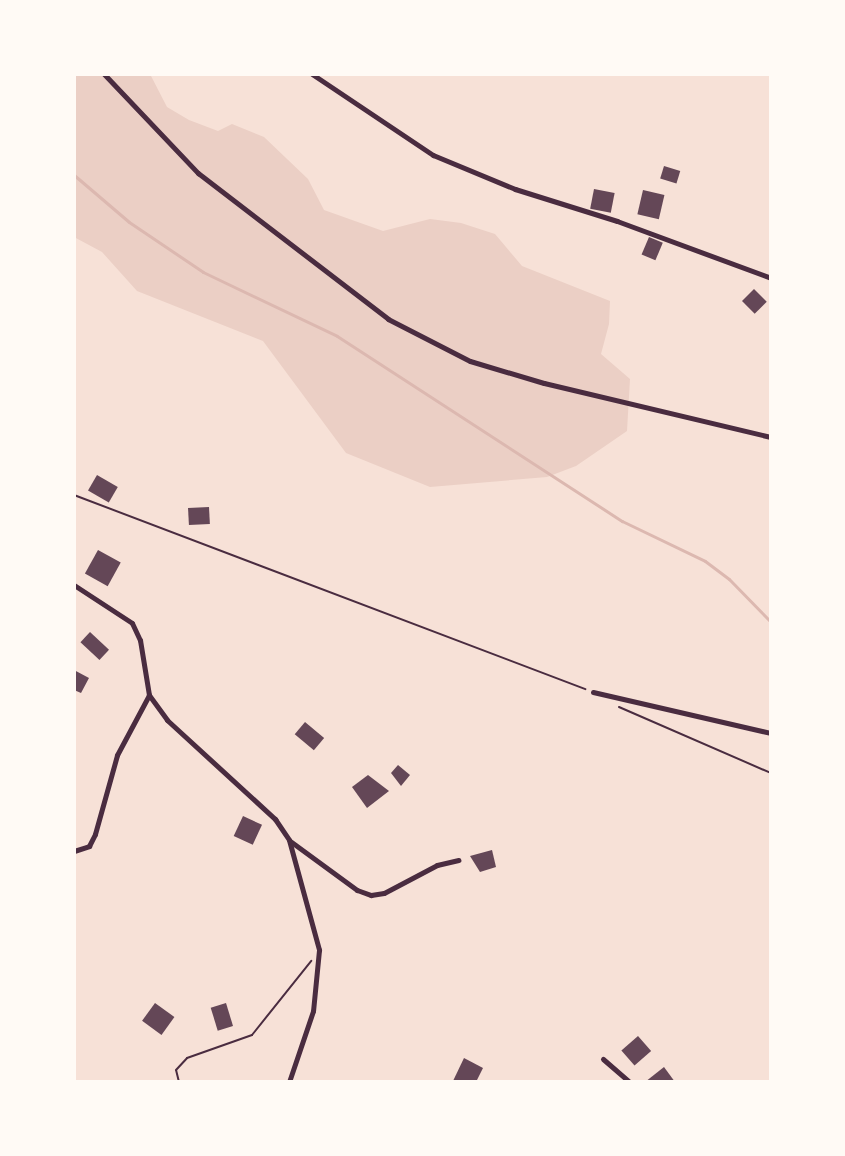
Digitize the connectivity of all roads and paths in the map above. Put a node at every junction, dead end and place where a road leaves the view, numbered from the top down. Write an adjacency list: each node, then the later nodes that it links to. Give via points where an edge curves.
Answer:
1 (104, 74): 4 (street, via 198,173 401,326 470,361)
2 (312, 74): 3 (street, via 433,155)
3 (771, 278)
4 (771, 437)
5 (74, 495): 7 (path)
6 (74, 585): 8 (street, via 132,623)
7 (593, 692): 10 (street)
8 (149, 695): 12 (street, via 167,720 275,819); 13 (street, via 117,755 95,834 89,846)
9 (619, 706): 11 (path)
10 (771, 733)
11 (771, 773)
12 (289, 840): 14 (street, via 371,895); 15 (street)
13 (74, 851)
14 (458, 860)
15 (319, 950): 17 (path, via 252,1035 187,1058 176,1070); 18 (street, via 313,1011)
16 (603, 1059): 19 (street)
17 (179, 1082)
18 (289, 1082)
19 (629, 1082)

